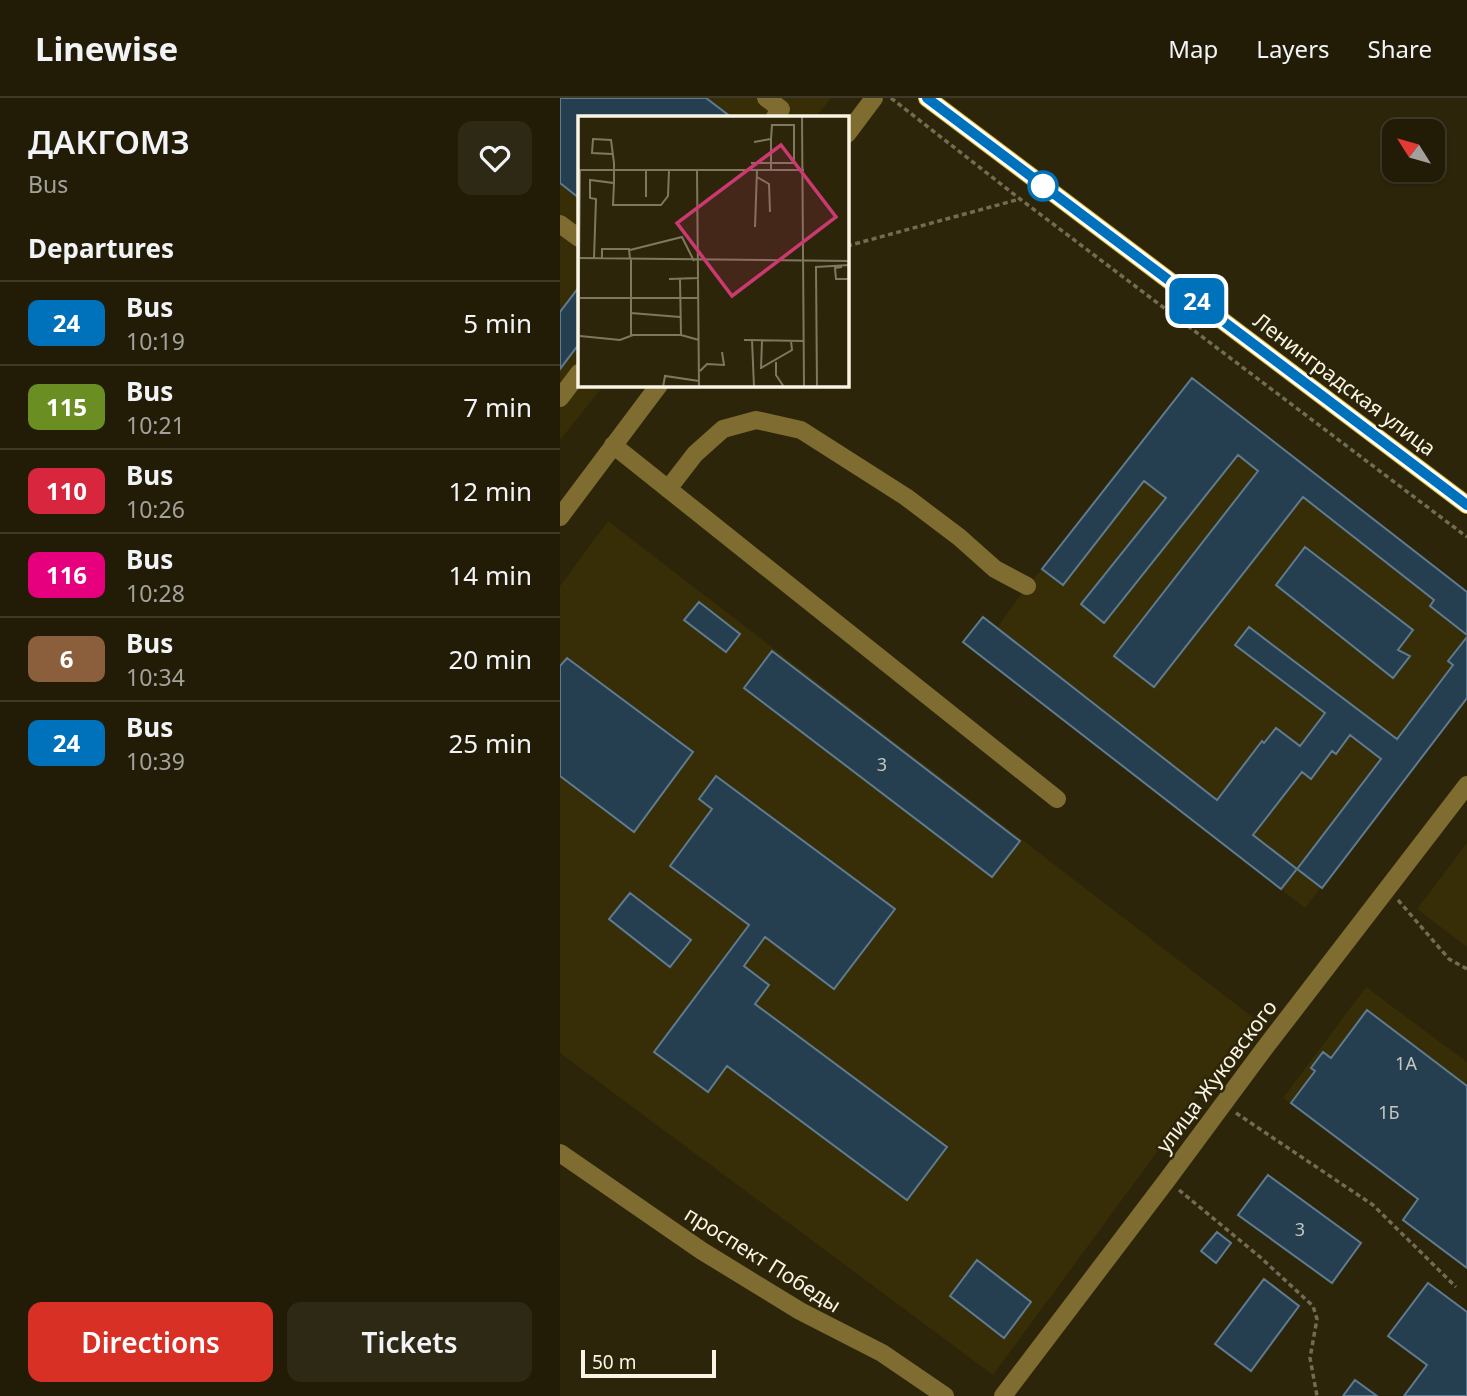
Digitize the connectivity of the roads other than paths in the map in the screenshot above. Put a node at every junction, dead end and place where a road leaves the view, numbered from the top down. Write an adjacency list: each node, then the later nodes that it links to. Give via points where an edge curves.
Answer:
1 (766, 98): 4 (street, via 781,109)
2 (874, 98): 5 (street)
3 (927, 98): 13 (main road, Ленинградская улица)
4 (776, 116)
5 (849, 131)
6 (560, 224): 7 (street)
7 (578, 237)
8 (578, 374): 10 (street)
9 (657, 387): 11 (street)
10 (560, 398)
11 (613, 445): 12 (street); 14 (street)
12 (668, 489): 15 (street, via 695,454 723,429 756,420 801,430 906,497 995,569); 17 (street)
13 (1467, 505)
14 (560, 517)
15 (1027, 586)
16 (1467, 785): 20 (street, улица Жуковского)
17 (1057, 799)
18 (560, 1153): 19 (street, проспект Победы, via 702,1251 800,1311 882,1353)
19 (946, 1396)
20 (1003, 1396)

